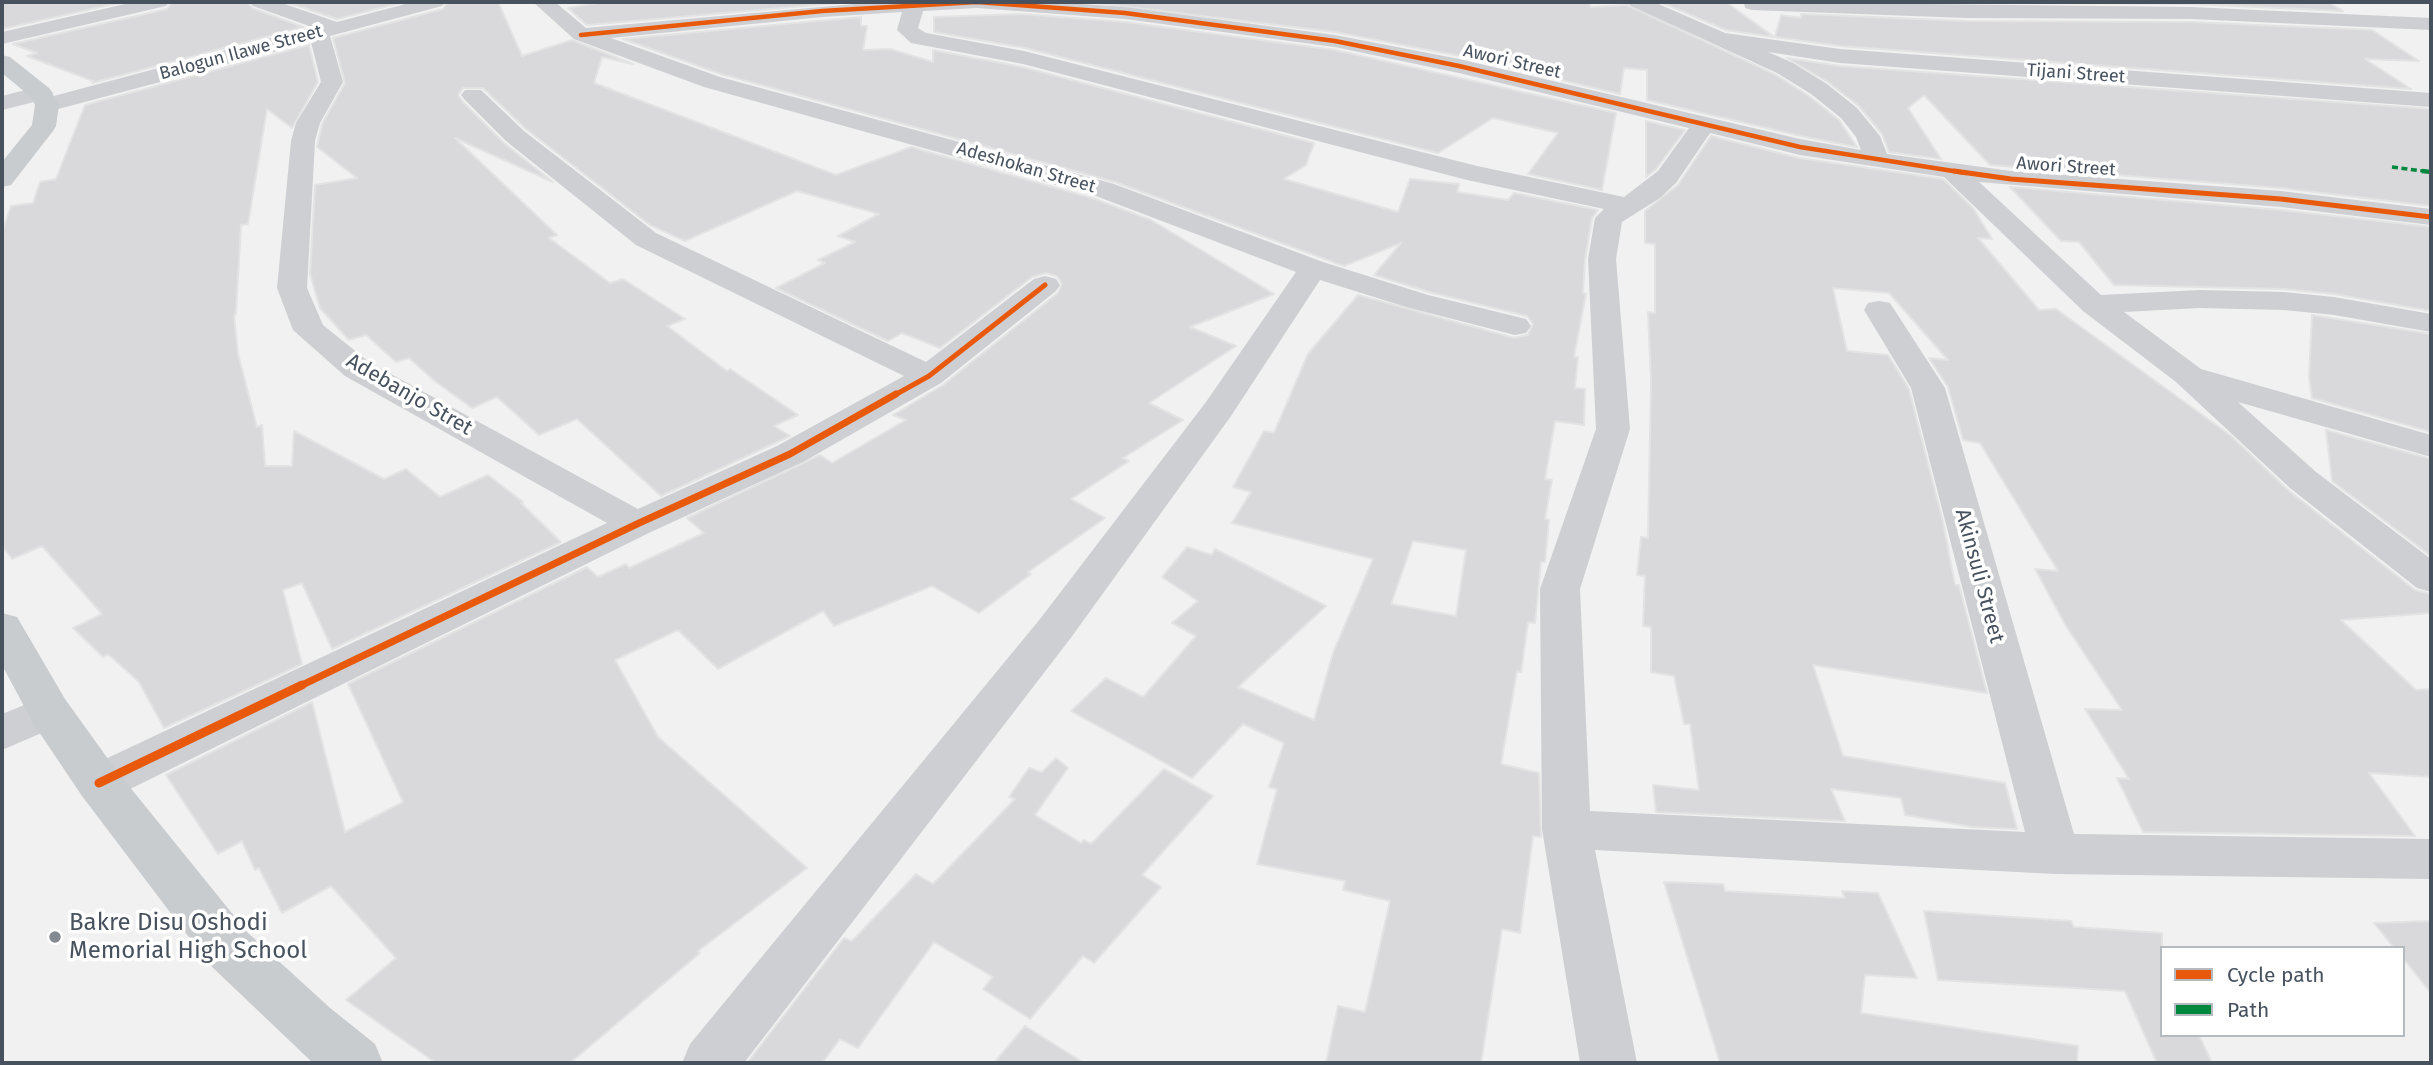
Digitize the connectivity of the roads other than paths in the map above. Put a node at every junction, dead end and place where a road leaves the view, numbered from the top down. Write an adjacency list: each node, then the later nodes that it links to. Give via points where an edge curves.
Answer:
1 (159, 2): 11 (street)
2 (260, 2): 9 (street)
3 (435, 2): 9 (street, Balogun Ilawe Street)
4 (543, 2): 10 (street, Adeshokan Street)
5 (1638, 2): 12 (street)
6 (1753, 3): 8 (street, via 1966,12 2191,13); 12 (street)
7 (915, 5): 10 (street, Awori Street); 18 (street, Awori Street, via 1044,5 1335,41); 22 (street, via 907,30 919,38 1024,58 1476,174)
8 (2431, 24)
9 (326, 30): 15 (street, Balogun Ilawe Street); 33 (street, Adebanjo Stret, via 332,82 303,141 292,288 309,330 357,369)
10 (581, 35): 24 (street, Adeshokan Street, via 712,82 1105,190)
11 (2, 38)
12 (1721, 39): 16 (street, Tijani Street, via 1840,56); 19 (street, via 1819,89 1868,136)
13 (2, 62): 15 (main road)
14 (474, 95): 31 (street, via 515,136 646,239)
15 (44, 99): 17 (street, Balogun Ilawe Street); 21 (main road, via 44,126)
16 (2431, 100)
17 (2, 103)
18 (1703, 125): 19 (street, Awori Street); 22 (street, via 1667,177)
19 (1877, 160): 20 (street, Awori Street)
20 (1951, 171): 23 (street, Awori Street, via 2281,199); 26 (street)
21 (2, 179)
22 (1627, 205): 39 (street, via 1609,218 1602,259 1613,429 1560,589)
23 (2431, 217)
24 (1313, 268): 29 (street, Adeshokan Street); 43 (street, via 1219,409 1055,629)
25 (1045, 285): 31 (street)
26 (2094, 305): 28 (street, via 2200,299 2284,301); 30 (street)
27 (1879, 310): 40 (street, Akinsuli Street, via 1928,388)
28 (2431, 323)
29 (1515, 326)
30 (2188, 375): 32 (street); 34 (street, via 2303,480)
31 (929, 376): 33 (street, via 790,454)
32 (2431, 446)
33 (637, 524): 38 (street)
34 (2431, 579)
35 (2, 627): 36 (main road)
36 (49, 710): 37 (street); 38 (main road)
37 (2, 733)
38 (99, 783): 42 (main road, via 229,949)
39 (1566, 829): 40 (street); 44 (street)
40 (2055, 853): 41 (street)
41 (2431, 859)
42 (355, 1063)
43 (710, 1063)
44 (1608, 1063)

